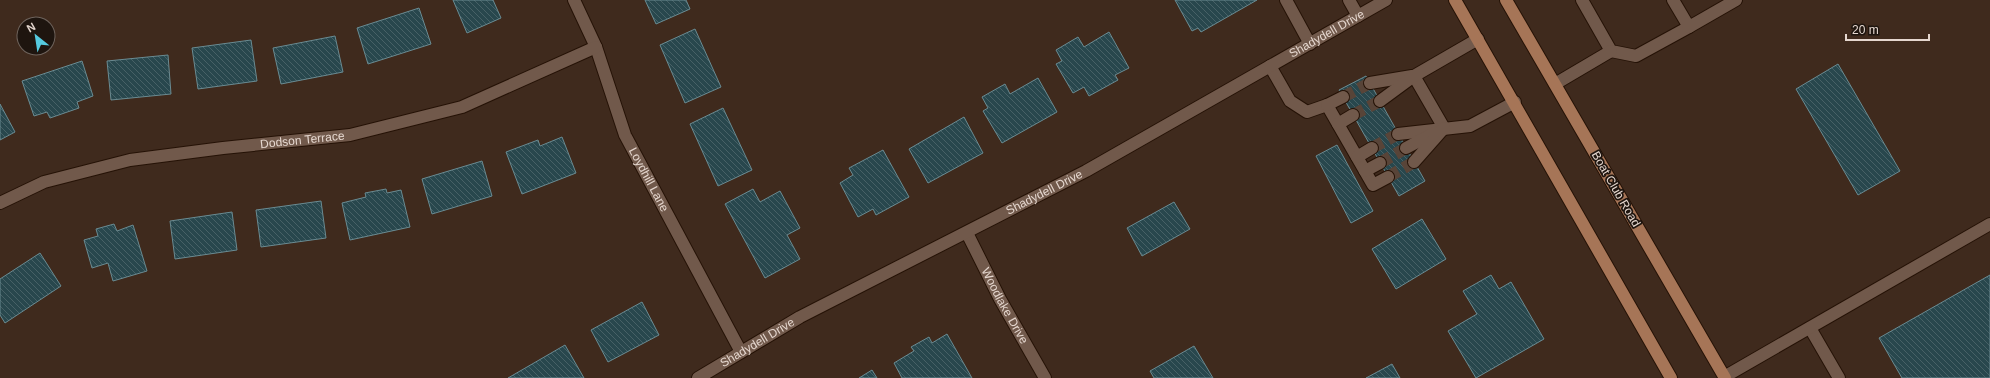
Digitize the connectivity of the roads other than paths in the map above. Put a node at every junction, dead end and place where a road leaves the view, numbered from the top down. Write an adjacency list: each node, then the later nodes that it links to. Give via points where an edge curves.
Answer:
1 (574, 0): 14 (street, Loydhill Lane)
2 (1286, 0): 13 (street)
3 (1349, 0): 10 (street)
4 (1386, 0): 10 (street, Shadydell Drive)
5 (1455, 0): 12 (main road)
6 (1506, 0): 19 (main road, Boat Club Road)
7 (1582, 0): 15 (street)
8 (1673, 0): 11 (street)
9 (1736, 0): 11 (street)
10 (1358, 16): 13 (street, Shadydell Drive)
11 (1689, 27): 15 (street, via 1636,56)
12 (1478, 39): 17 (street); 22 (main road)
13 (1310, 44): 16 (street, Shadydell Drive)
14 (596, 47): 35 (street, Dodson Terrace, via 462,107 350,135 130,160 44,182); 39 (street, Loydhill Lane, via 625,135)
15 (1611, 51): 19 (street)
16 (1270, 66): 23 (street, via 1290,101 1307,112); 37 (street, Shadydell Drive, via 1086,171)
17 (1414, 76): 18 (street); 21 (street); 26 (street)
18 (1370, 82)
19 (1555, 84): 43 (main road, Boat Club Road)
20 (1343, 97): 23 (street)
21 (1380, 101)
22 (1515, 102): 26 (street, via 1470,126); 42 (main road)
23 (1328, 105): 25 (street)
24 (1353, 115): 25 (street)
25 (1338, 124): 30 (street)
26 (1444, 128): 27 (street); 29 (street); 31 (street)
27 (1398, 134)
28 (1372, 148): 30 (street)
29 (1406, 148)
30 (1357, 157): 33 (street)
31 (1414, 162)
32 (1380, 163): 33 (street)
33 (1365, 171): 34 (street, via 1373,185)
34 (1388, 177)
35 (0, 203)
36 (1990, 224): 38 (street)
37 (967, 233): 39 (street, Shadydell Drive, via 800,317); 41 (street, Woodlake Drive, via 1000,299)
38 (1810, 328): 43 (street); 44 (street)
39 (741, 352): 40 (street, Shadydell Drive)
40 (698, 378)
41 (1045, 378)
42 (1671, 378)
43 (1725, 378)
44 (1839, 378)

